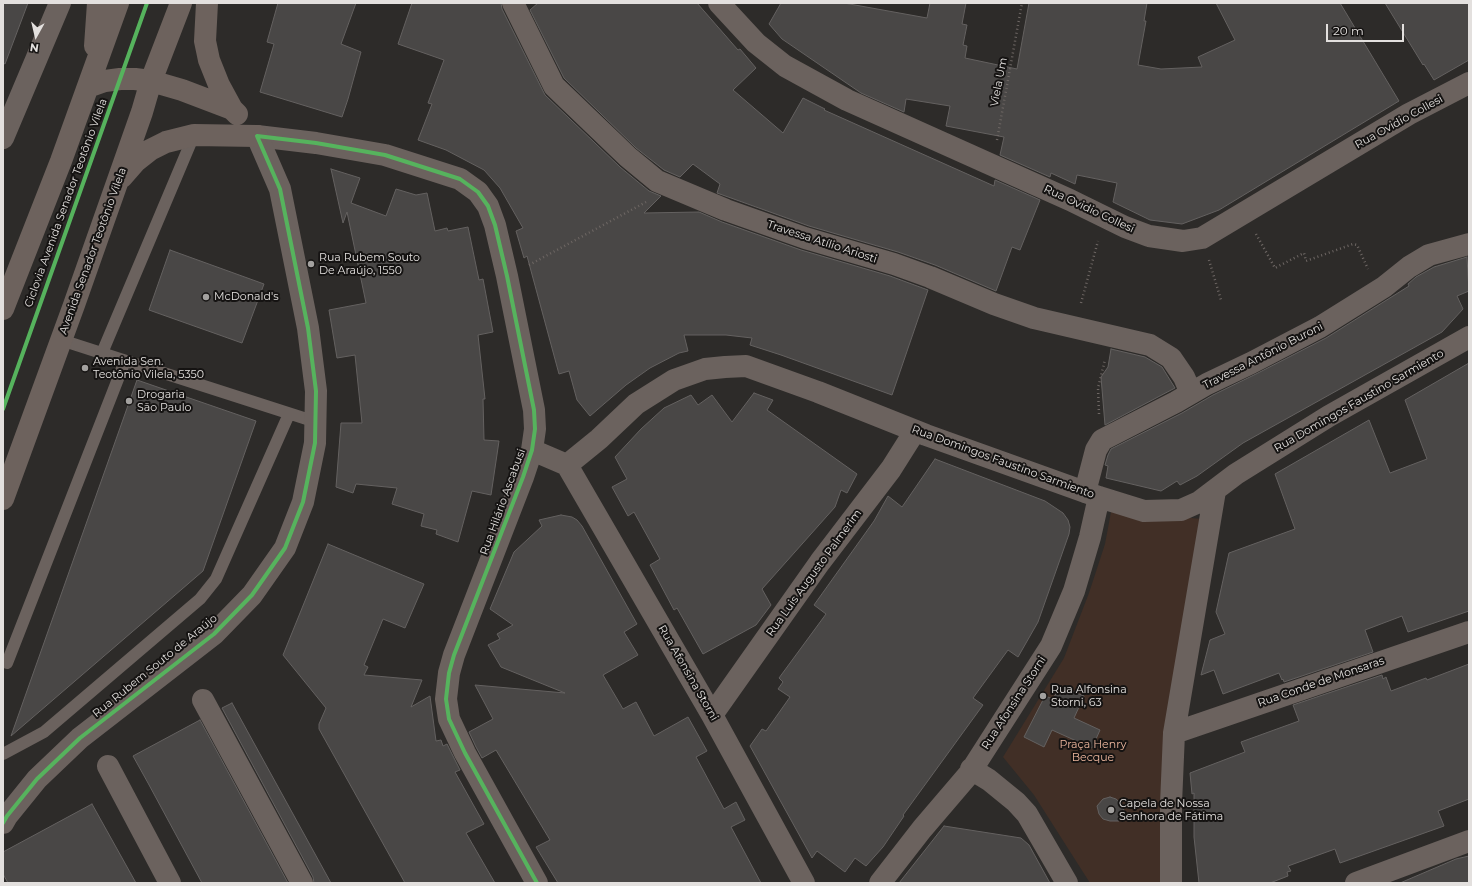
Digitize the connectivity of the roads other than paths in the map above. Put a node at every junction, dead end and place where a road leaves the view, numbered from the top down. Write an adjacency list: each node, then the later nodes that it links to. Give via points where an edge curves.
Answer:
1 (60, 3): 14 (street)
2 (98, 3): 8 (main road)
3 (118, 3): 8 (main road)
4 (181, 3): 9 (main road, Avenida Senador Teotônio Vilela)
5 (207, 3): 11 (main road, via 205,41 209,60)
6 (513, 3): 22 (street, Travessa Atílio Ariosti, via 554,86 628,157 657,181 726,210 805,238 894,264 1034,318 1150,345 1171,358)
7 (719, 3): 10 (street, Rua Ovidio Collesi, via 756,43 785,66 847,100 1125,227 1149,236 1183,241 1202,238 1409,114)
8 (90, 79): 9 (main road); 17 (main road)
9 (151, 81): 11 (main road); 15 (main road, Avenida Senador Teotônio Vilela)
10 (1469, 85)
11 (232, 109): 13 (main road)
12 (194, 135): 13 (main road); 15 (main road, via 166,142 150,150); 20 (lane)
13 (257, 136): 24 (street, Rua Rubem Souto de Araújo, via 280,189 308,328 316,391); 26 (street, Rua Hilário Ascabusi, via 384,155 460,180 478,192 488,206 495,225 507,276 534,410)
14 (3, 138)
15 (118, 182): 19 (main road, Avenida Senador Teotônio Vilela)
16 (1469, 244): 22 (street, Travessa Antônio Buroni, via 1429,255 1320,327)
17 (3, 309)
18 (1469, 337): 28 (street, Rua Domingos Faustino Sarmiento, via 1329,416 1236,474)
19 (61, 340): 20 (lane); 30 (main road, Avenida Senador Teotônio Vilela)
20 (102, 353): 21 (lane)
21 (125, 361): 23 (lane); 32 (lane)
22 (1191, 393): 29 (street, Travessa Antônio Buroni, via 1102,440 1096,450)
23 (289, 414): 24 (lane); 36 (lane, via 216,579 200,599 44,732)
24 (316, 422): 39 (street, Rua Rubem Souto de Araújo, via 315,443 303,502 286,548 252,595 214,634 80,738 37,779)
25 (915, 431): 27 (street, Rua Domingos Faustino Sarmiento, via 746,366 725,366 705,369 674,380 636,404); 29 (street, Rua Domingos Faustino Sarmiento); 34 (street, Rua Luis Augusto Palmerim, via 891,469 820,562)
26 (532, 450): 27 (street); 43 (street, Rua Hilário Ascabusi, via 454,655 446,699 449,719 465,753)
27 (567, 465): 34 (street, Rua Afonsina Storni)
28 (1215, 491): 29 (street, Rua Domingos Faustino Sarmiento, via 1181,510 1144,511); 35 (street)
29 (1092, 494): 38 (street, Rua Afonsina Storni, via 1090,537 1074,591 1051,646)
30 (3, 499)
31 (1469, 632): 35 (street, Rua Conde de Monsaras)
32 (7, 663)
33 (203, 700): 42 (street)
34 (712, 715): 44 (street, Rua Afonsina Storni)
35 (1174, 732): 47 (street)
36 (3, 754)
37 (108, 766): 41 (street)
38 (971, 769): 45 (street, Rua Afonsina Storni); 46 (street, via 1016,802 1026,814)
39 (3, 823)
40 (1469, 841): 48 (street)
41 (170, 883)
42 (302, 883)
43 (537, 883)
44 (804, 883)
45 (880, 883)
46 (1067, 883)
47 (1171, 883)
48 (1356, 883)

